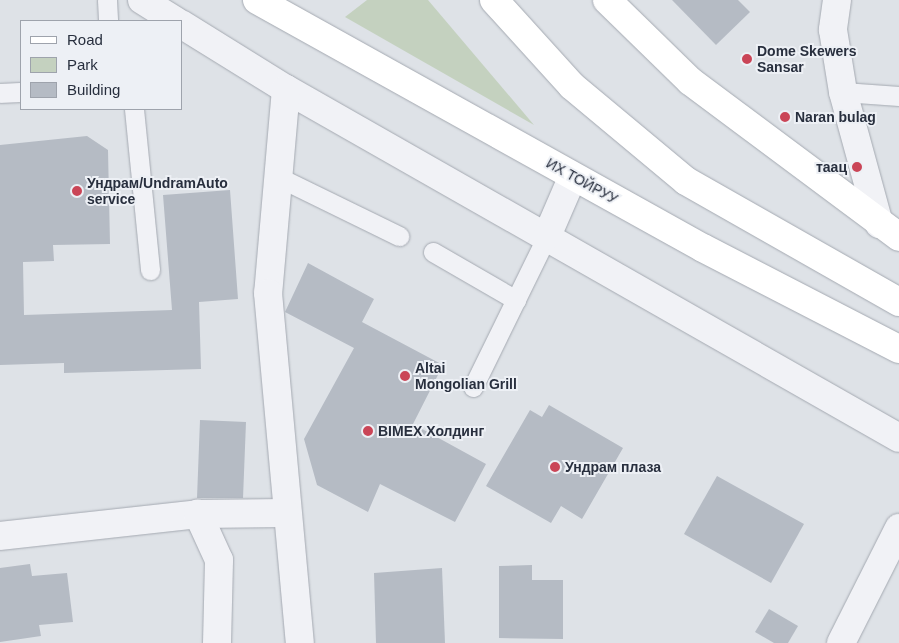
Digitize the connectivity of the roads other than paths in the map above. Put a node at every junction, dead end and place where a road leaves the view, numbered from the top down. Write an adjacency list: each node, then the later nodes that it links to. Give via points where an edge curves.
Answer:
1 (107, 0): 8 (lane)
2 (142, 0): 9 (street)
3 (301, 0): 7 (main road)
4 (494, 0): 25 (main road, via 572,86 686,181)
5 (607, 0): 19 (main road, via 690,81)
6 (837, 0): 13 (street, via 833,30)
7 (263, 3): 17 (main road, ИХ ТОЙРУУ)
8 (108, 20)
9 (174, 20)
10 (182, 25): 11 (street)
11 (286, 89): 18 (street); 21 (street)
12 (20, 92): 14 (lane)
13 (843, 92): 15 (lane); 19 (street)
14 (0, 93)
15 (899, 96)
16 (134, 110): 23 (lane)
17 (574, 176): 21 (street); 26 (main road, ИХ ТОЙРУУ)
18 (278, 177): 20 (lane); 29 (street, via 268,293)
19 (889, 231)
20 (399, 236)
21 (547, 236): 24 (lane); 28 (street)
22 (433, 252): 24 (lane)
23 (150, 270)
24 (516, 300): 27 (lane)
25 (899, 302)
26 (899, 349)
27 (474, 387)
28 (899, 438)
29 (285, 513): 30 (street); 34 (street)
30 (198, 514): 32 (street); 33 (street, via 219,560)
31 (899, 528): 35 (street)
32 (0, 536)
33 (217, 643)
34 (300, 643)
35 (841, 643)

